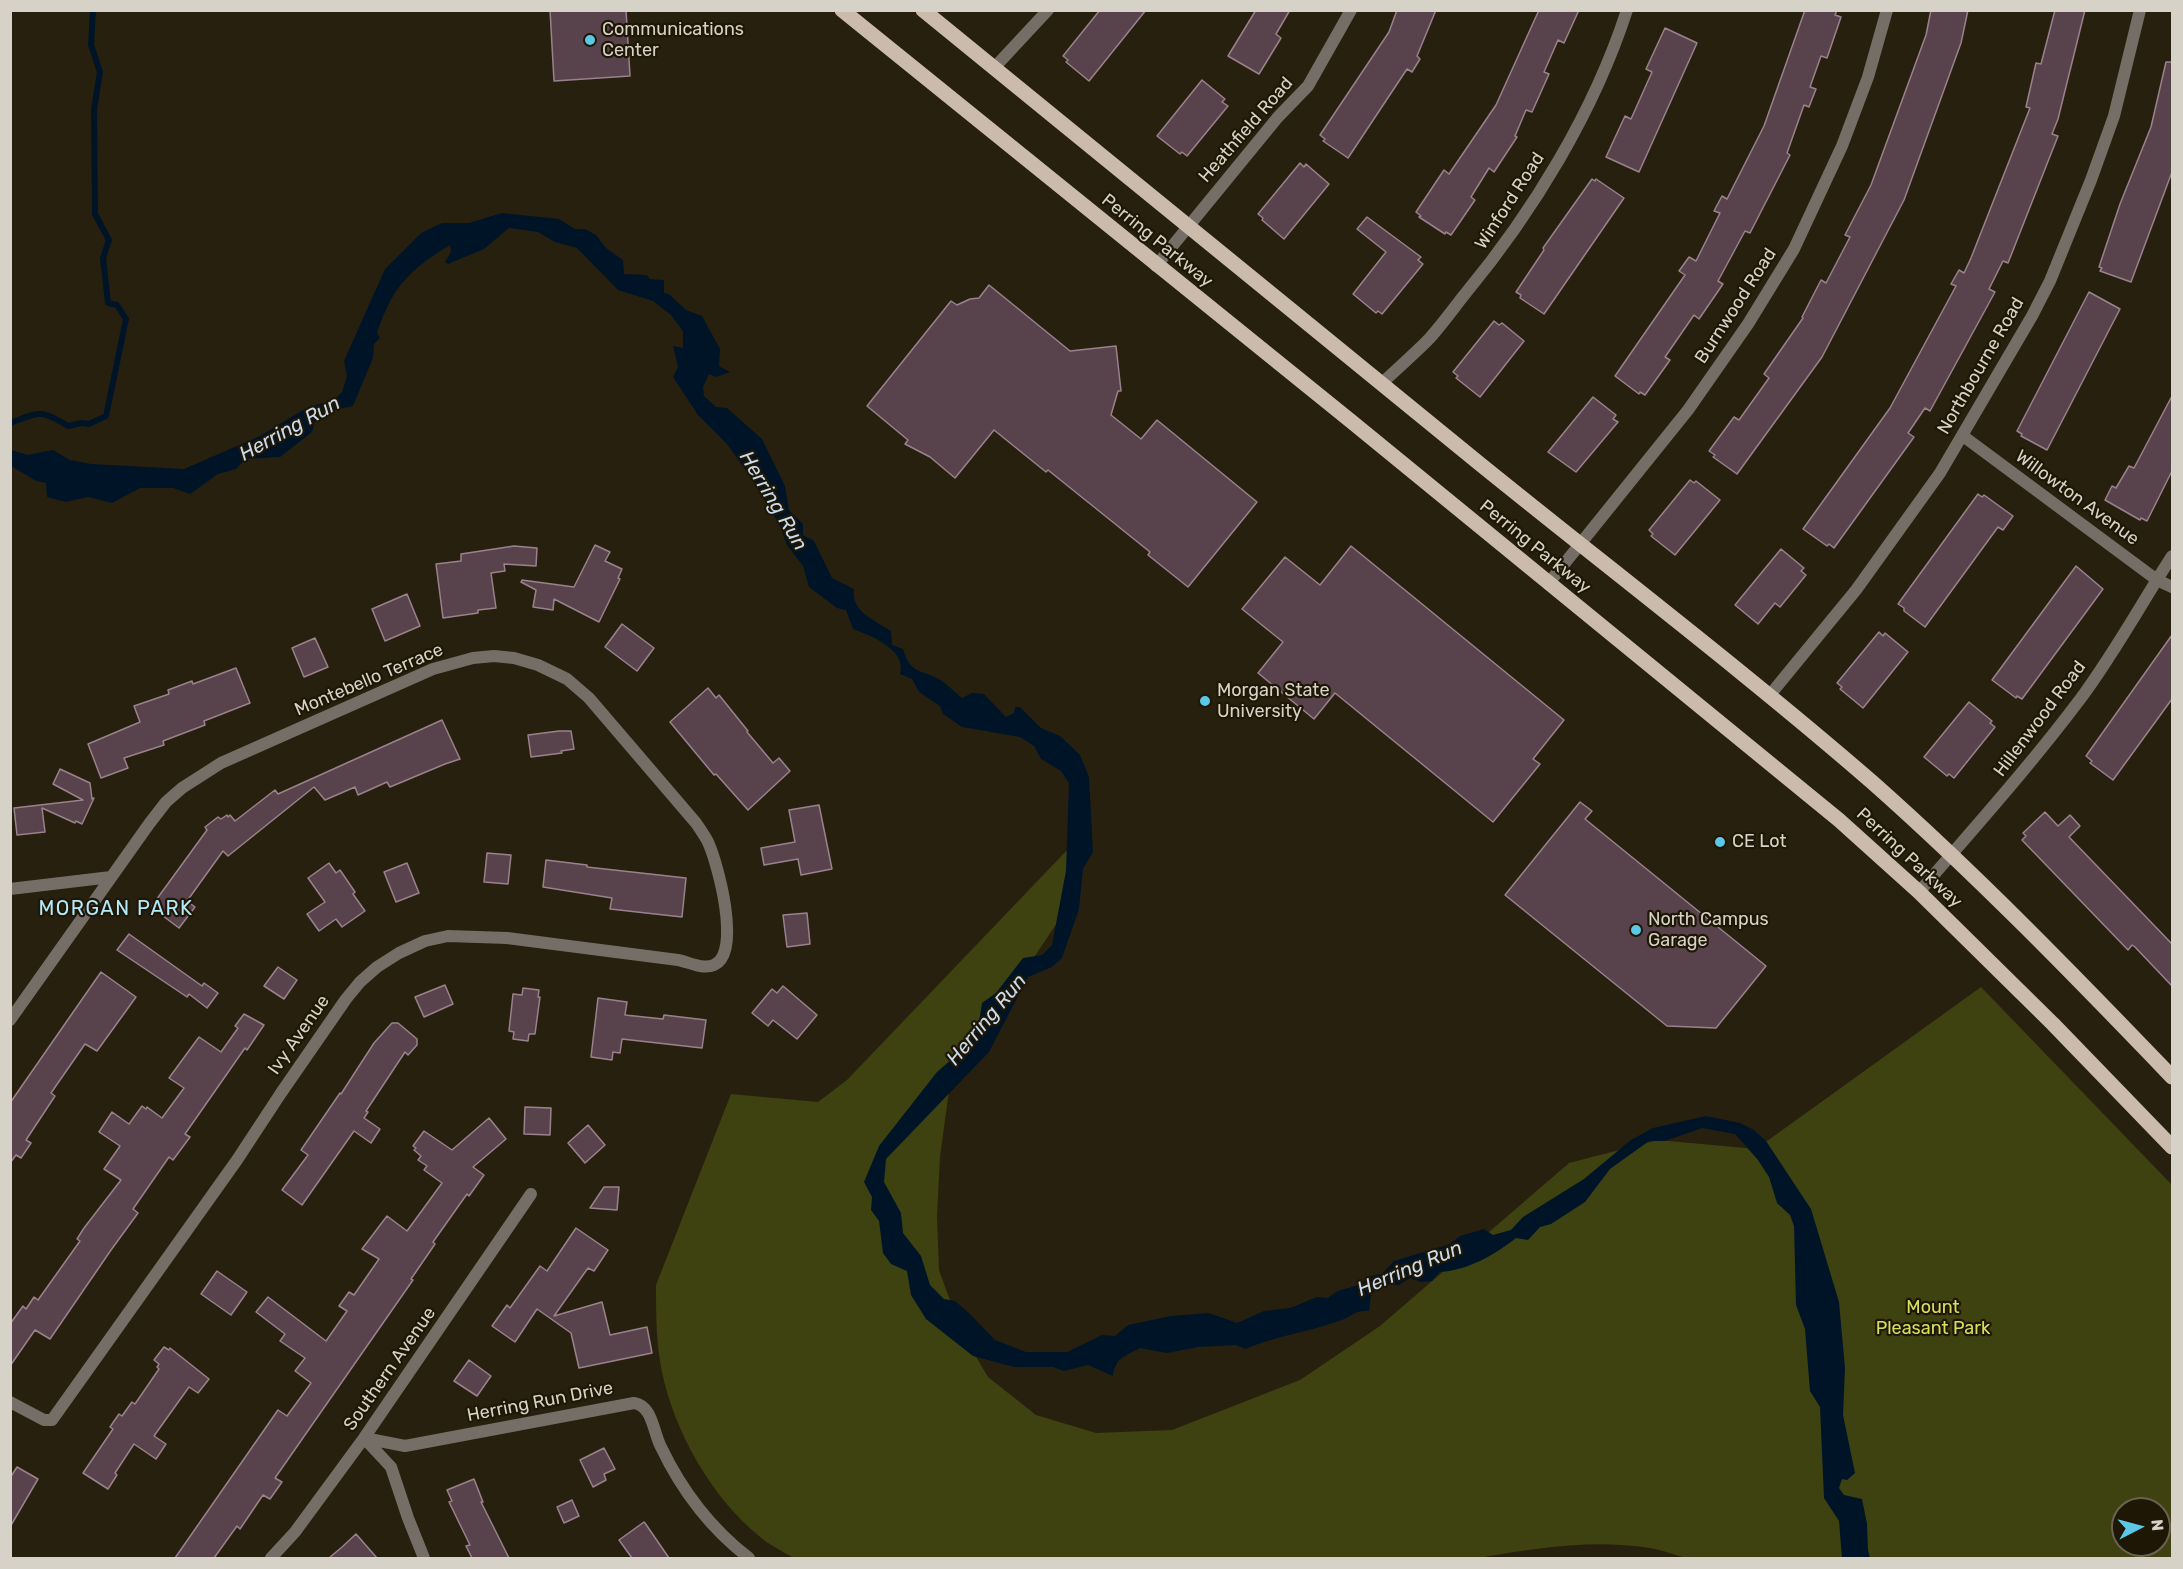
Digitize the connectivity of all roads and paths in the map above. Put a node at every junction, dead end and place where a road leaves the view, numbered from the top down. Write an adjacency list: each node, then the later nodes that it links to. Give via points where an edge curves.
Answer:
1 (842, 10): 10 (main road, Perring Parkway)
2 (923, 10): 8 (main road, Perring Parkway)
3 (1048, 10): 8 (street)
4 (1351, 10): 9 (street, Heathfield Road, via 1308,86)
5 (1627, 10): 11 (street, Winford Road, via 1582,115 1521,222 1428,340)
6 (1887, 10): 13 (street, Burnwood Road, via 1868,77 1842,146 1794,249 1688,410)
7 (2140, 10): 12 (street, Northbourne Road, via 2114,116 2050,281)
8 (994, 68): 9 (main road, Perring Parkway)
9 (1188, 228): 10 (street, Heathfield Road); 11 (main road, Perring Parkway)
10 (1156, 266): 16 (main road, Perring Parkway)
11 (1381, 384): 13 (main road, Perring Parkway)
12 (1963, 436): 15 (street, Willowton Avenue); 18 (street, Northbourne Road, via 1856,590)
13 (1579, 544): 16 (street, Burnwood Road); 18 (main road, Perring Parkway)
14 (2172, 556): 15 (street, Hillenwood Road)
15 (2157, 580): 17 (street, Willowton Avenue); 19 (street, Hillenwood Road, via 2082,697 2009,790)
16 (1548, 584): 22 (main road, Perring Parkway, via 1839,820)
17 (2172, 587)
18 (1769, 696): 19 (main road, Perring Parkway)
19 (1951, 854): 22 (street, Hillenwood Road); 25 (main road, Perring Parkway)
20 (111, 877): 21 (street); 23 (street, Montebello Terrace, via 166,802 221,763 433,669 473,658 514,658 567,680 589,698 696,823 707,841 721,884 727,948); 24 (street, Montebello Terrace)
21 (10, 889)
22 (1919, 892): 26 (main road, Perring Parkway)
23 (722, 959): 28 (street, Ivy Avenue, via 704,967 678,960 474,936 425,941 399,953 377,967 346,999 52,1420 44,1420)
24 (10, 1020)
25 (2172, 1077)
26 (2172, 1147)
27 (531, 1194): 29 (street, Southern Avenue)
28 (10, 1402)
29 (364, 1438): 30 (street, Southern Avenue, via 295,1532); 31 (street, via 391,1467); 32 (street, Herring Run Drive, via 405,1446 634,1402 641,1404 647,1409 674,1473 693,1502 730,1544)
30 (270, 1558)
31 (424, 1558)
32 (749, 1558)

